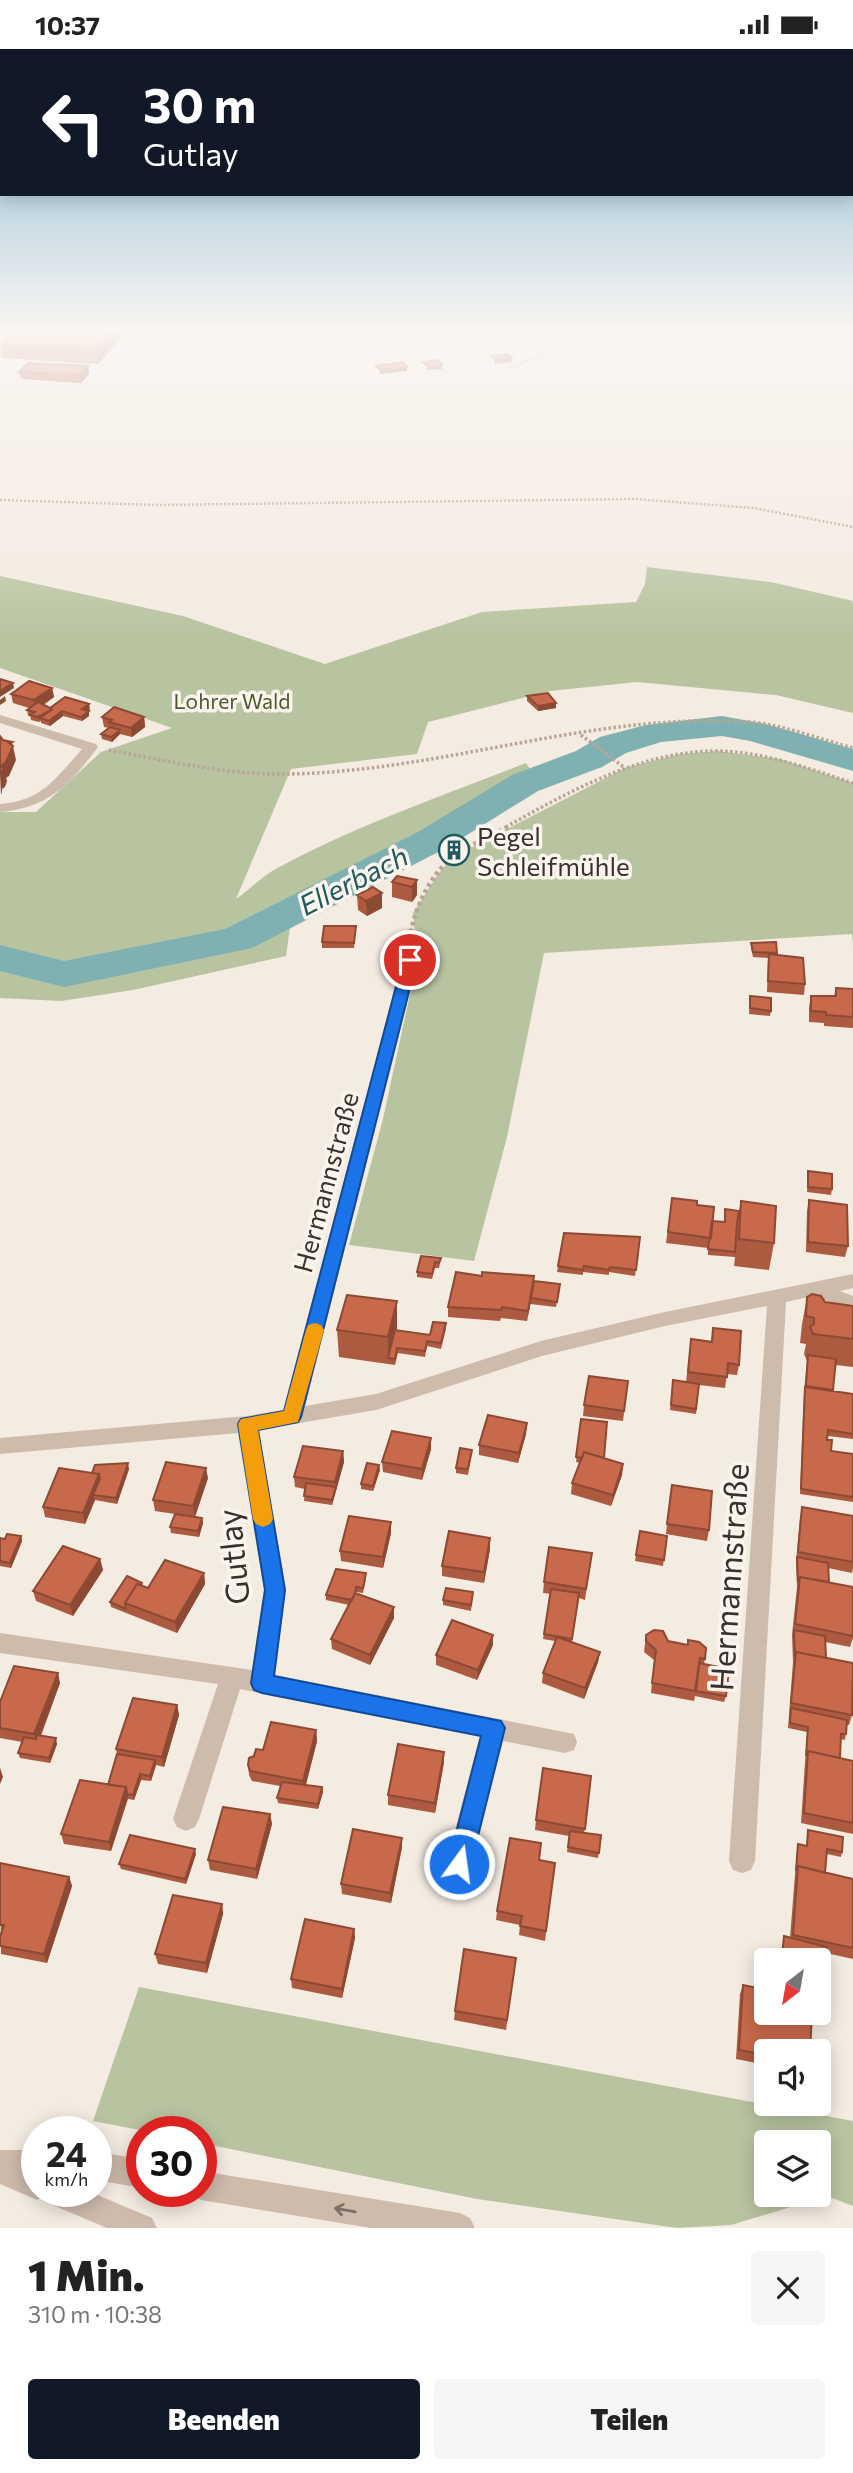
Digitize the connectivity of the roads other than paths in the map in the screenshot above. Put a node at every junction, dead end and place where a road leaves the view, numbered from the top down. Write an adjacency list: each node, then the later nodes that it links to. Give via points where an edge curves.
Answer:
1 (0, 719): 2 (street, via 90,747 44,799 18,808)
2 (0, 808)
3 (410, 960): 8 (street, Hermannstraße)
4 (853, 1281): 5 (street)
5 (817, 1290): 6 (street); 7 (street)
6 (777, 1296): 8 (street, via 541,1349 376,1402); 17 (street, Hermannstraße)
7 (853, 1303)
8 (292, 1417): 9 (street)
9 (247, 1424): 10 (street); 13 (street, Gutlay, via 275,1590)
10 (0, 1447)
11 (0, 1643): 12 (street)
12 (232, 1677): 13 (street); 16 (street)
13 (262, 1683): 14 (street)
14 (494, 1728): 15 (street); 18 (street)
15 (565, 1742)
16 (186, 1819)
17 (742, 1861)
18 (459, 1864)
19 (0, 2164): 20 (street)
20 (21, 2164)
21 (0, 2171): 22 (street)
22 (21, 2179)
23 (217, 2188): 26 (street, one-way to 23)
24 (91, 2207): 25 (street)
25 (142, 2228)
26 (460, 2228)

